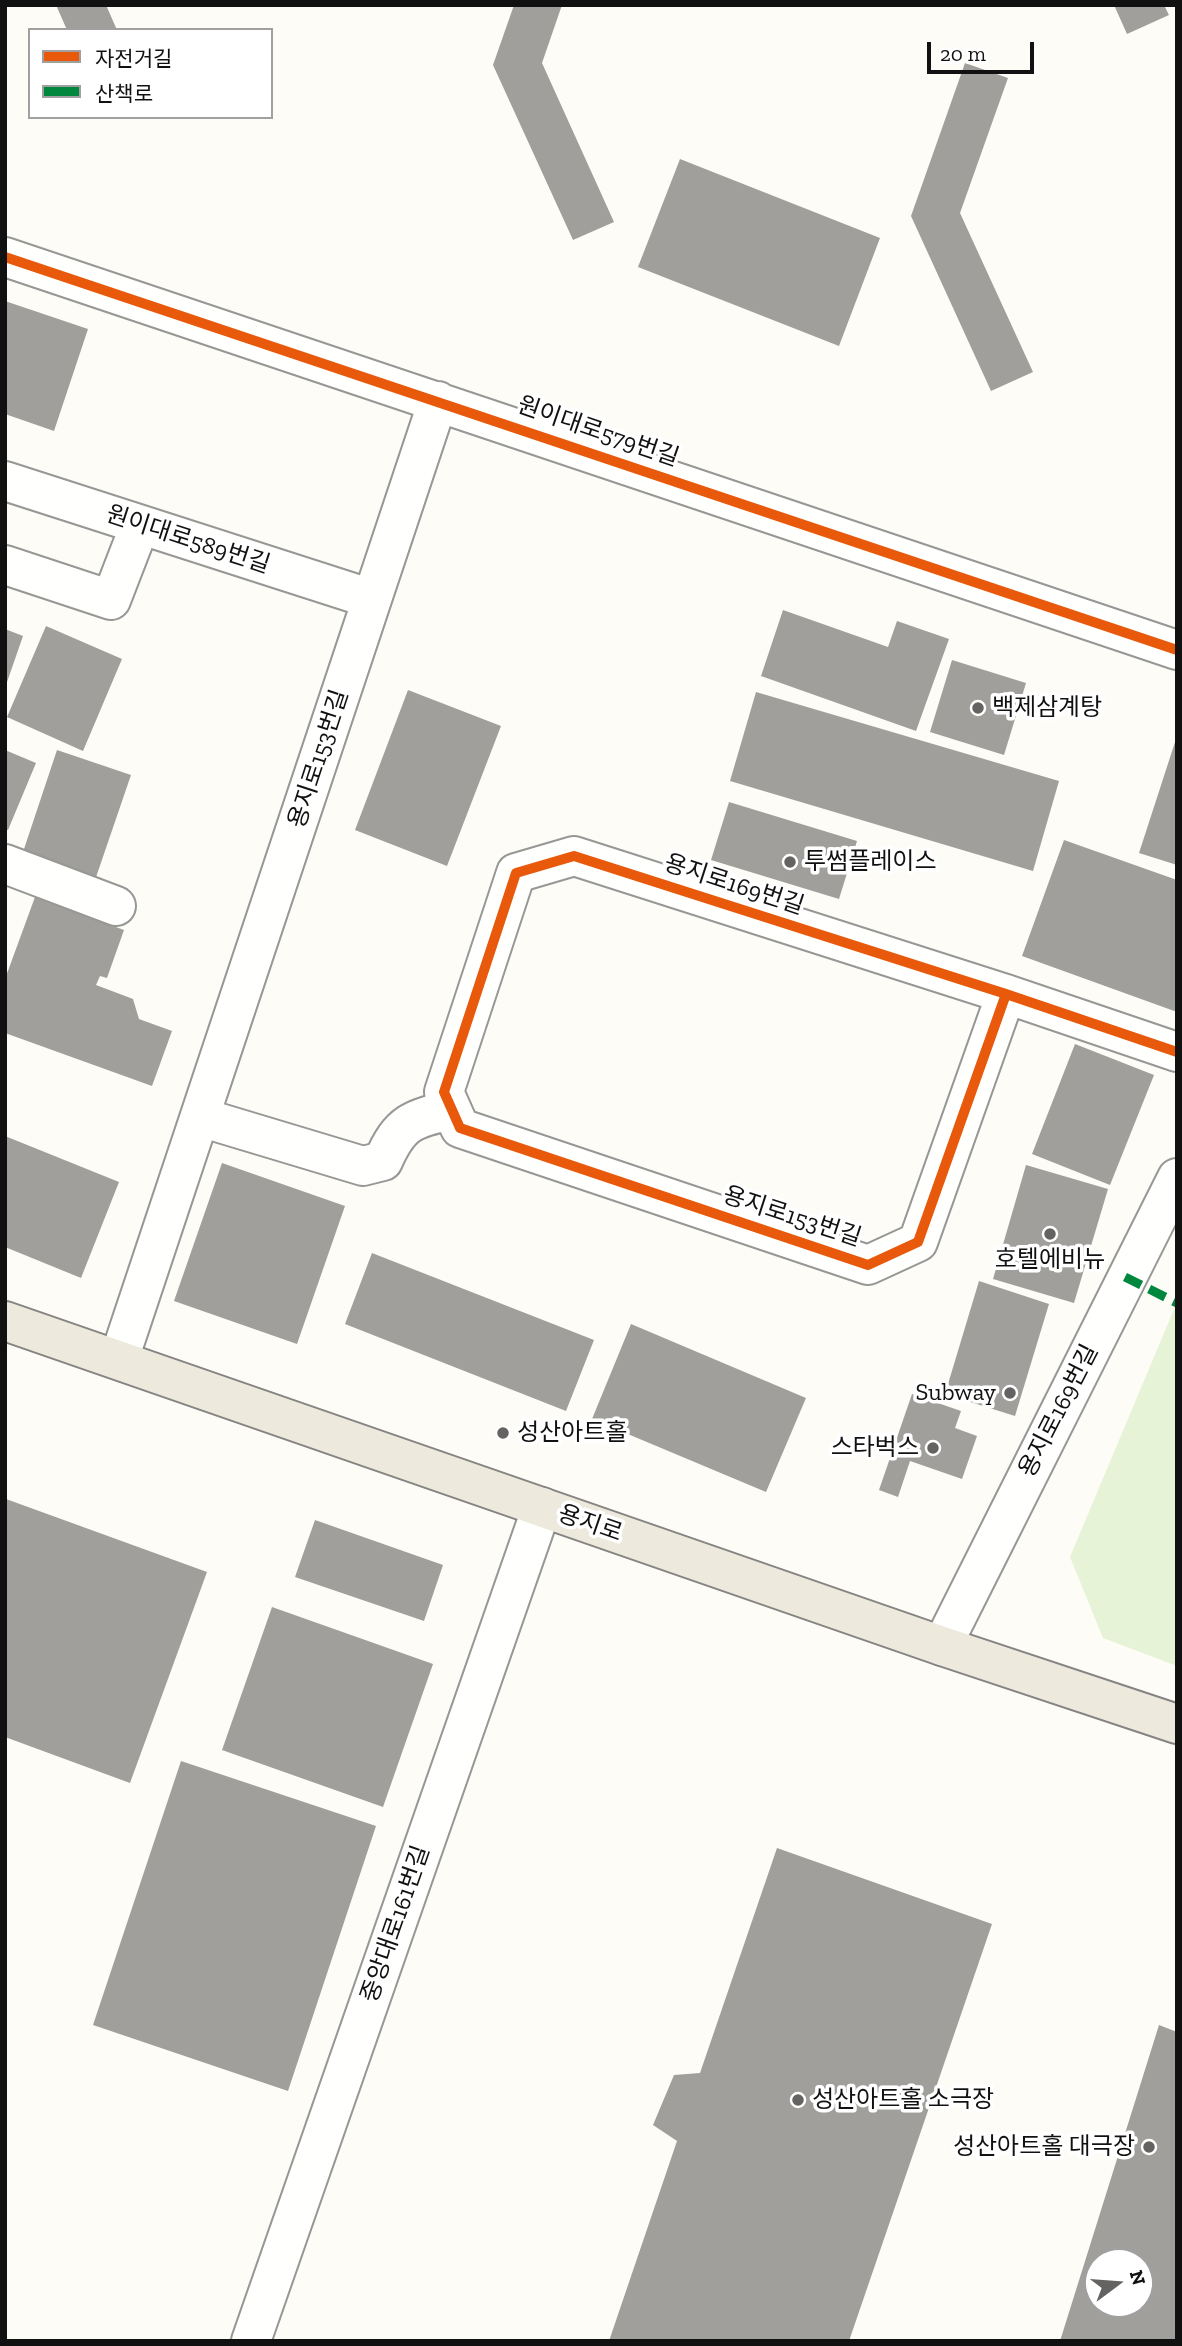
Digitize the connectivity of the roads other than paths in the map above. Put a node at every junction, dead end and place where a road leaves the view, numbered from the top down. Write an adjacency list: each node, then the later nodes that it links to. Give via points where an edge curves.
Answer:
1 (5, 257): 2 (street, 원이대로579번길)
2 (438, 401): 6 (street, 용지로153번길); 7 (street, 원이대로579번길)
3 (5, 481): 4 (street, 원이대로589번길)
4 (140, 524): 5 (street, via 111,600); 6 (street, 원이대로589번길)
5 (5, 565)
6 (372, 599): 13 (street, 용지로153번길)
7 (1177, 650)
8 (5, 864): 9 (street)
9 (116, 906)
10 (1006, 994): 11 (street, 용지로169번길); 12 (street, 용지로169번길, via 574,856 516,873 444,1092); 12 (street, 용지로153번길, via 918,1242 868,1265 460,1128)
11 (1177, 1052)
12 (452, 1110): 13 (street, via 416,1119 393,1139 383,1161 363,1166)
13 (200, 1117): 16 (street, 용지로153번길)
14 (1177, 1178): 18 (street, 용지로169번길)
15 (5, 1321): 16 (main road, 용지로)
16 (120, 1360): 17 (main road, 용지로)
17 (541, 1507): 18 (main road, 용지로); 20 (street, 중앙대로161번길)
18 (942, 1646): 19 (main road, 용지로)
19 (1177, 1724)
20 (251, 2341)

